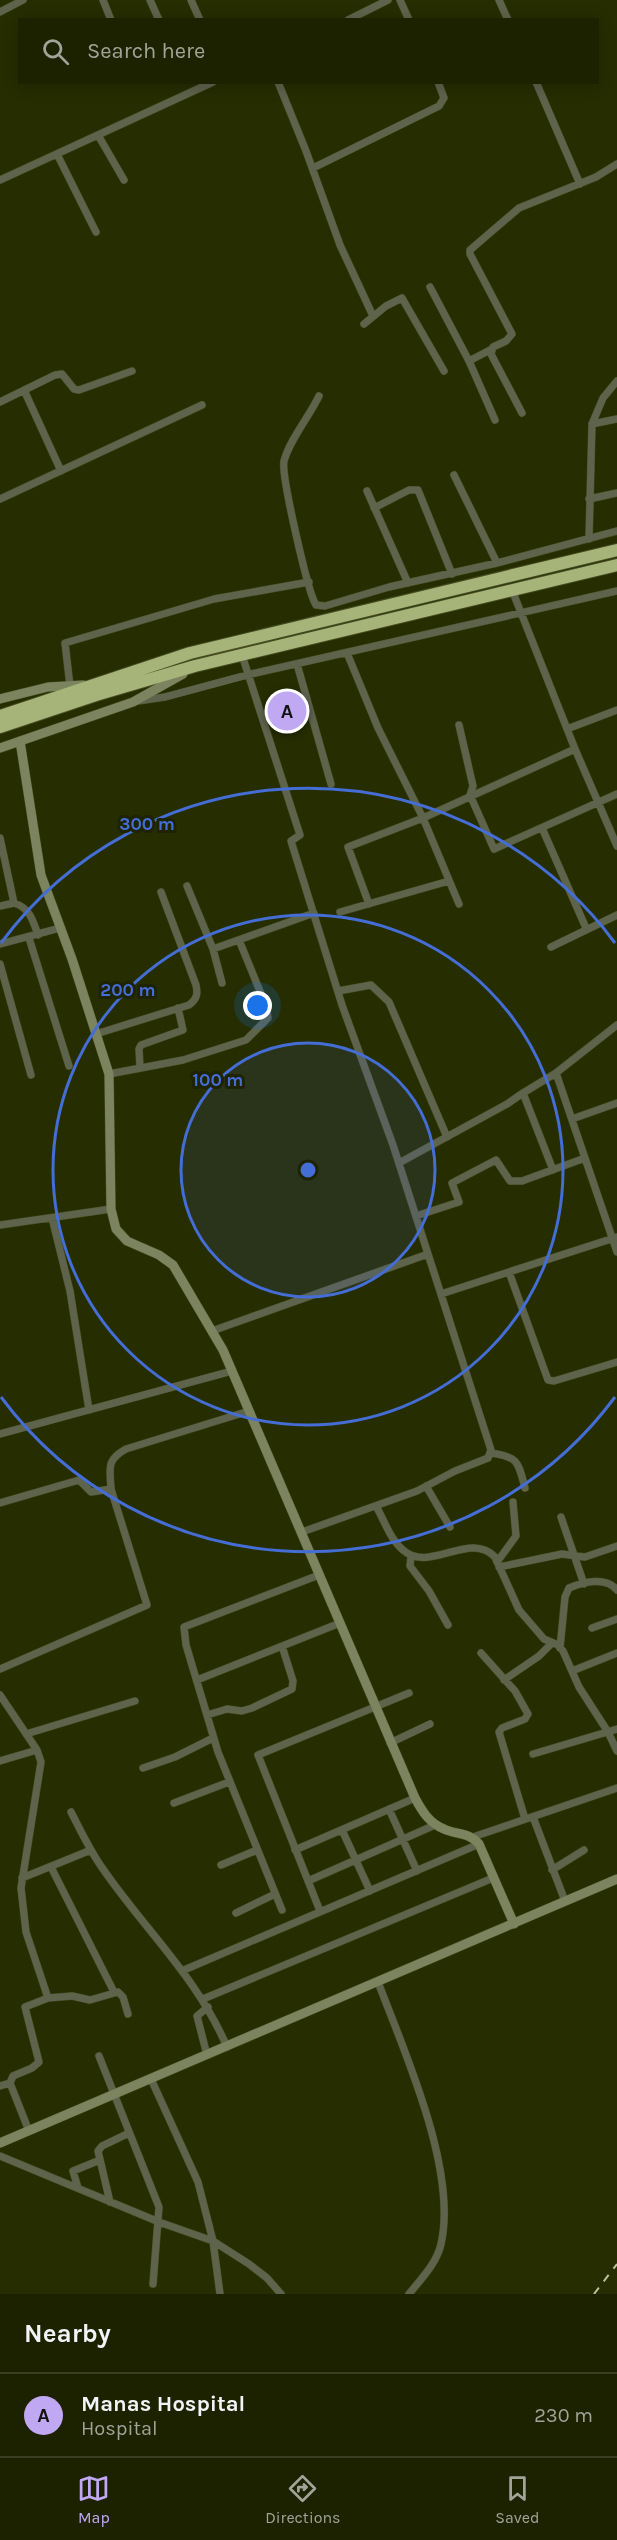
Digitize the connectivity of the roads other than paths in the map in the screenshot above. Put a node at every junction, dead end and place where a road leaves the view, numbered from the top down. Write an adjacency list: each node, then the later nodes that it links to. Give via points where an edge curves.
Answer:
1 (23, 0): 8 (street)
2 (103, 0): 9 (street)
3 (150, 0): 10 (street)
4 (192, 0): 11 (street)
5 (388, 0): 12 (street)
6 (400, 0): 13 (street)
7 (499, 0): 14 (street)
8 (0, 12)
9 (110, 18)
10 (158, 18)
11 (199, 18)
12 (352, 18)
13 (408, 18)
14 (507, 18)
15 (209, 84): 19 (street)
16 (279, 84): 22 (street)
17 (439, 84): 22 (street, via 444,98 439,106)
18 (537, 84): 25 (street)
19 (98, 135): 20 (street); 24 (street)
20 (57, 154): 23 (street); 26 (street)
21 (617, 164): 25 (street)
22 (313, 168): 28 (street, via 344,255)
23 (0, 180)
24 (124, 180)
25 (580, 184): 30 (street, via 519,208 470,250 512,334)
26 (96, 232)
27 (430, 287): 31 (street)
28 (373, 316): 29 (street); 33 (street, via 394,301 405,300)
29 (364, 324)
30 (490, 350): 31 (street); 39 (street)
31 (469, 361): 41 (street)
32 (132, 370): 35 (street, via 85,389 74,389 62,374)
33 (444, 371)
34 (617, 381): 42 (street, via 603,398)
35 (24, 390): 37 (street); 43 (street)
36 (319, 396): 56 (street, via 288,452 284,468)
37 (0, 402)
38 (202, 405): 43 (street)
39 (522, 413)
40 (617, 419): 42 (street)
41 (495, 420)
42 (592, 424): 48 (street)
43 (61, 471): 47 (street)
44 (454, 475): 53 (street)
45 (367, 491): 49 (street)
46 (617, 493): 48 (street)
47 (0, 499)
48 (589, 499): 51 (street)
49 (374, 508): 55 (street, via 409,490 418,490); 57 (street)
50 (617, 531): 51 (street)
51 (589, 538): 53 (street)
52 (617, 550): 62 (highway)
53 (497, 563): 55 (street)
54 (617, 565): 58 (highway)
55 (452, 574): 57 (street)
56 (309, 582): 60 (street); 69 (street, via 214,599 65,643)
57 (408, 583): 60 (street)
58 (512, 590): 61 (street); 64 (highway)
59 (617, 591): 61 (street)
60 (317, 606): 62 (street)
61 (520, 613): 63 (street); 76 (street)
62 (320, 621): 68 (highway, via 190,653)
63 (347, 653): 65 (street); 84 (street, via 378,728)
64 (242, 655): 66 (highway); 67 (street)
65 (297, 664): 67 (street); 80 (street)
66 (195, 666): 71 (street); 75 (highway)
67 (247, 675): 71 (street); 96 (street, via 300,836 291,841)
68 (93, 684): 69 (street); 73 (highway)
69 (70, 686): 70 (street, via 48,687)
70 (0, 699)
71 (133, 702): 77 (street)
72 (617, 710): 76 (street)
73 (0, 716)
74 (459, 725): 82 (street, via 472,786)
75 (0, 727)
76 (567, 729): 79 (street)
77 (20, 741): 78 (street); 98 (street, via 41,875)
78 (0, 748)
79 (575, 749): 82 (street); 83 (street)
80 (330, 784)
81 (617, 794): 83 (street)
82 (470, 795): 84 (street); 85 (street, via 494,849)
83 (598, 802): 85 (street); 87 (street)
84 (423, 818): 88 (street); 92 (street, via 348,847)
85 (542, 828): 99 (street)
86 (0, 838): 91 (street)
87 (617, 846)
88 (449, 881): 92 (street); 93 (street)
89 (187, 886): 105 (street)
90 (161, 892): 109 (street, via 198,994 189,1005)
91 (14, 903): 94 (street); 100 (street, via 24,906)
92 (369, 904): 95 (street)
93 (459, 904)
94 (0, 906)
95 (340, 912)
96 (314, 913): 102 (street); 108 (street)
97 (617, 915): 99 (street)
98 (60, 928): 100 (street); 111 (street)
99 (586, 928): 104 (street)
100 (38, 935): 101 (street)
101 (28, 938): 103 (street); 112 (street)
102 (239, 940): 105 (street); 113 (street, via 266,1006 263,1024 246,1040 183,1060)
103 (0, 944)
104 (551, 947)
105 (213, 949): 107 (street)
106 (0, 964): 116 (street)
107 (222, 983)
108 (338, 991): 120 (street, via 371,985 389,1002); 122 (street)
109 (178, 1008): 111 (street); 113 (street, via 183,1030 141,1045)
110 (617, 1025): 114 (street)
111 (96, 1034): 115 (street)
112 (69, 1066)
113 (140, 1068): 115 (street)
114 (556, 1072): 117 (street); 119 (street)
115 (109, 1074): 124 (street)
116 (30, 1075)
117 (523, 1093): 120 (street); 123 (street)
118 (617, 1105): 119 (street)
119 (572, 1119): 121 (street)
120 (447, 1137): 122 (street)
121 (585, 1158): 123 (street); 128 (street)
122 (399, 1163): 125 (street)
123 (553, 1170): 125 (street, via 510,1181 496,1160 452,1183 459,1202)
124 (111, 1209): 126 (street); 133 (street, via 116,1229 127,1241 173,1265)
125 (416, 1216): 130 (street)
126 (52, 1218): 127 (street); 136 (street, via 70,1291)
127 (0, 1225)
128 (615, 1238): 129 (street); 131 (street)
129 (617, 1252)
130 (428, 1254): 132 (street); 133 (street)
131 (509, 1272): 132 (street); 134 (street, via 548,1380)
132 (441, 1294): 139 (street)
133 (212, 1331): 135 (street)
134 (617, 1362)
135 (232, 1371): 136 (street); 137 (street)
136 (89, 1410): 138 (street)
137 (249, 1411): 142 (street, via 114,1455 110,1465); 148 (street)
138 (0, 1434)
139 (491, 1453): 140 (street, via 488,1458); 141 (street, via 517,1461)
140 (426, 1486): 145 (street); 147 (street)
141 (525, 1488)
142 (111, 1489): 144 (street, via 91,1492 79,1480); 165 (street, via 147,1605)
143 (513, 1502): 152 (street, via 516,1536)
144 (0, 1503)
145 (376, 1506): 148 (street); 150 (street, via 397,1544)
146 (561, 1517): 151 (street)
147 (450, 1527)
148 (302, 1532): 153 (street)
149 (617, 1546): 151 (street, via 585,1557)
150 (411, 1556): 152 (street, via 481,1548 489,1551); 158 (street, via 410,1566)
151 (574, 1556): 152 (street, via 561,1554); 154 (street)
152 (498, 1564): 160 (street, via 519,1610 535,1631)
153 (319, 1575): 157 (street); 167 (street, via 186,1625 186,1645)
154 (584, 1584): 155 (street, via 608,1581); 162 (street, via 567,1591)
155 (617, 1590)
156 (617, 1619): 159 (street)
157 (340, 1623): 161 (street); 172 (street)
158 (448, 1625)
159 (592, 1628)
160 (552, 1643): 162 (street); 168 (street)
161 (282, 1646): 167 (street); 173 (street, via 292,1689 252,1708 222,1710)
162 (560, 1648): 166 (street)
163 (481, 1653): 168 (street)
164 (617, 1653): 166 (street)
165 (0, 1669)
166 (572, 1671): 176 (street)
167 (197, 1680): 173 (street)
168 (504, 1680): 192 (street, via 528,1714 499,1732)
169 (410, 1693): 172 (street)
170 (0, 1695): 177 (street)
171 (135, 1701): 177 (street)
172 (374, 1707): 179 (street); 199 (street, via 258,1755)
173 (207, 1716): 178 (street)
174 (430, 1724): 179 (street)
175 (617, 1729): 176 (street)
176 (608, 1732): 181 (street); 182 (street)
177 (27, 1734): 180 (street)
178 (213, 1738): 184 (street); 185 (street)
179 (390, 1743): 187 (street)
180 (37, 1750): 183 (street); 206 (street, via 42,1762)
181 (617, 1751)
182 (533, 1754)
183 (0, 1761)
184 (143, 1768)
185 (229, 1782): 188 (street); 198 (street)
186 (617, 1788): 191 (street)
187 (415, 1798): 189 (street); 193 (street)
188 (174, 1803)
189 (388, 1809): 194 (street); 195 (street)
190 (71, 1812): 197 (street)
191 (533, 1817): 192 (street); 204 (street)
192 (525, 1820): 196 (street)
193 (435, 1825): 195 (street); 196 (street)
194 (342, 1830): 199 (street); 201 (street)
195 (403, 1840): 201 (street); 205 (street)
196 (476, 1840): 205 (street); 207 (street)
197 (91, 1850): 203 (street); 217 (street)
198 (257, 1850): 202 (street); 211 (street)
199 (295, 1850): 209 (street)
200 (584, 1850): 204 (street)
201 (356, 1861): 209 (street); 210 (street)
202 (221, 1865)
203 (51, 1867): 206 (street); 219 (street)
204 (552, 1870): 212 (street)
205 (417, 1871): 210 (street)
206 (22, 1878): 220 (street, via 26,1932)
207 (493, 1878): 216 (street); 221 (street)
208 (617, 1879): 212 (street)
209 (308, 1881): 214 (street)
210 (370, 1891): 214 (street)
211 (275, 1894): 213 (street); 215 (street)
212 (566, 1901): 216 (street)
213 (282, 1910)
214 (320, 1911): 217 (street)
215 (237, 1913)
216 (514, 1924): 218 (street)
217 (184, 1970): 221 (street)
218 (378, 1982): 224 (street); 243 (street, via 423,2105 443,2202 438,2255)
219 (114, 1992): 220 (street, via 90,2000 72,1996); 223 (street, via 121,1994)
220 (48, 1998): 228 (street, via 28,2004 24,2010 39,2062 13,2076)
221 (203, 1999): 222 (street)
222 (208, 2007): 224 (street); 225 (street, via 198,2016)
223 (128, 2014)
224 (227, 2047): 225 (street)
225 (207, 2055): 227 (street)
226 (99, 2056): 230 (street)
227 (152, 2079): 230 (street); 239 (street, via 198,2182)
228 (10, 2083): 229 (street); 231 (street)
229 (0, 2086)
230 (114, 2096): 231 (street); 232 (street)
231 (29, 2131): 233 (street)
232 (129, 2133): 235 (street, via 99,2148); 238 (street, via 157,2200)
233 (0, 2144)
234 (0, 2156): 236 (street)
235 (100, 2160): 236 (street, via 73,2171); 237 (street)
236 (78, 2188): 237 (street)
237 (110, 2202): 238 (street)
238 (159, 2222): 239 (street); 240 (street)
239 (213, 2241): 241 (street); 242 (street, via 267,2278)
240 (153, 2284)
241 (220, 2294)
242 (281, 2294)
243 (409, 2294)

